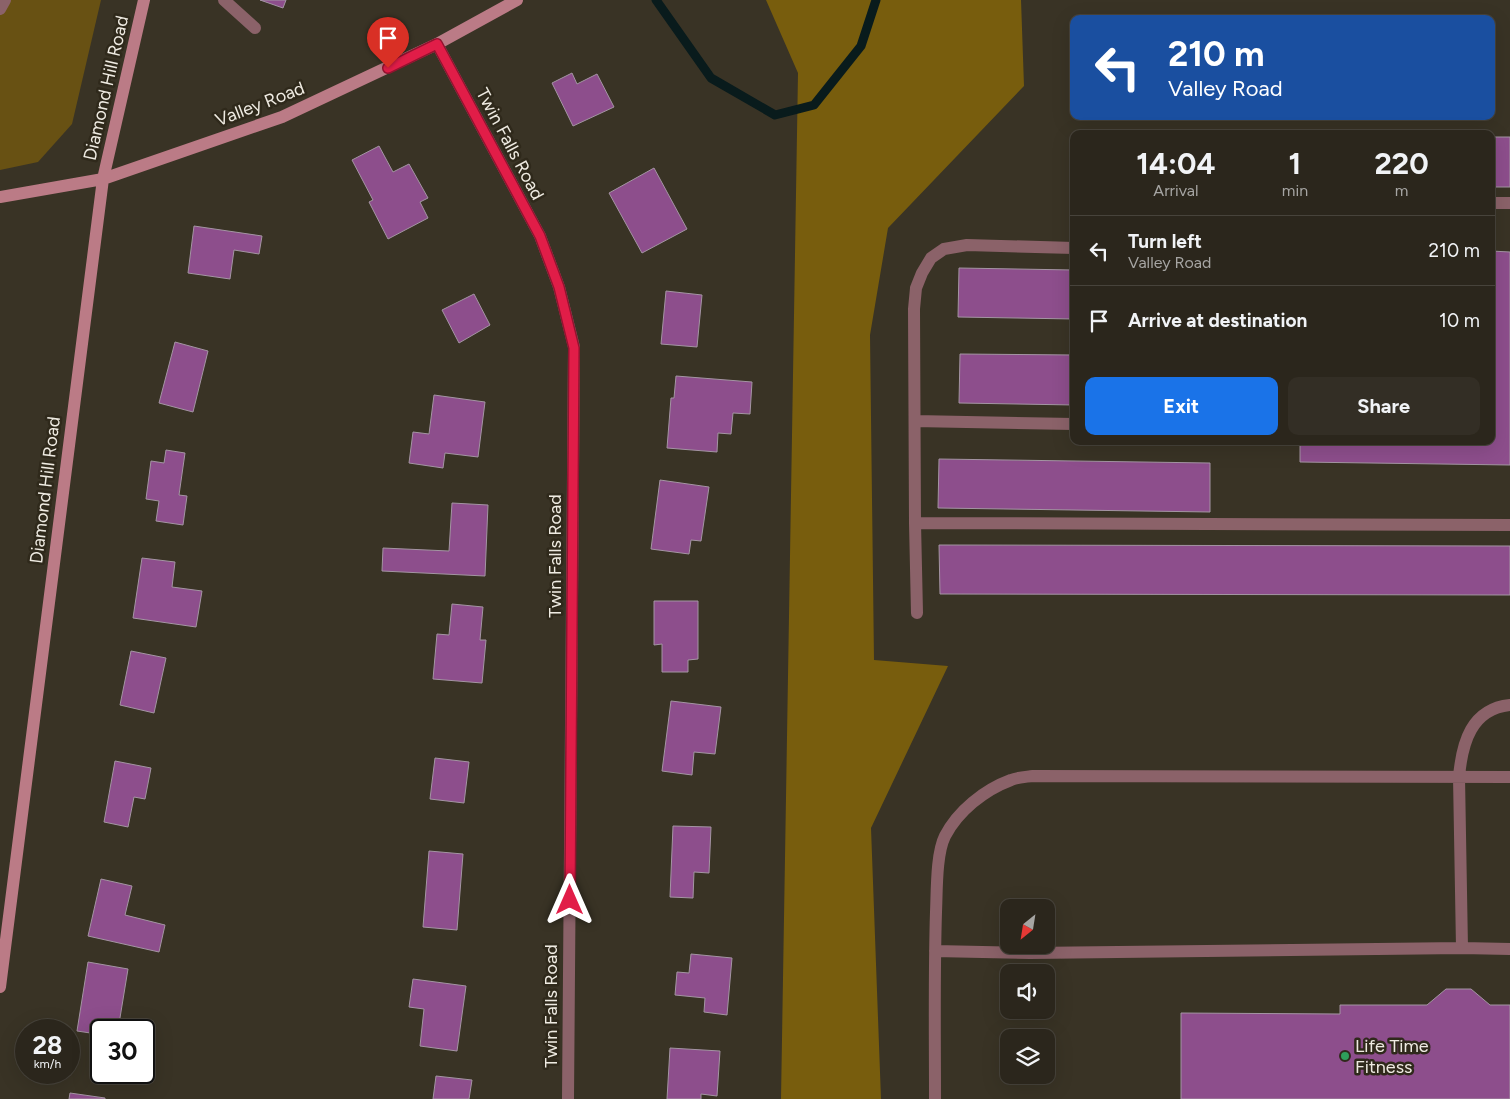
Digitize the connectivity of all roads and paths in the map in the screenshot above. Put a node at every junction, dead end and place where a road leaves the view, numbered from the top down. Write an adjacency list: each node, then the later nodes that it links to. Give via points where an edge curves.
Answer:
1 (5, 0): 5 (street)
2 (144, 0): 8 (main road, Diamond Hill Road)
3 (224, 0): 6 (street)
4 (517, 0): 7 (main road, Valley Road)
5 (0, 9)
6 (254, 28)
7 (437, 44): 8 (main road, Valley Road, via 282,117); 25 (street, Twin Falls Road, via 540,236 559,287 574,348)
8 (103, 179): 9 (main road, Valley Road); 24 (main road, Diamond Hill Road)
9 (0, 197)
10 (1495, 203): 11 (street)
11 (1510, 203)
12 (1070, 248): 13 (street, via 967,245 944,249 931,258 916,288)
13 (915, 421): 14 (street); 15 (street)
14 (1070, 424)
15 (915, 523): 16 (street); 17 (street)
16 (1510, 525)
17 (917, 613)
18 (1510, 705): 19 (street, via 1487,711 1475,723 1466,738)
19 (1459, 777): 20 (street); 21 (street); 23 (street, via 1033,776 1012,779 979,797 944,838 938,877)
20 (1510, 777)
21 (1462, 948): 22 (street); 23 (street, via 1030,953)
22 (1510, 949)
23 (935, 951): 26 (street)
24 (0, 987)
25 (568, 1099)
26 (935, 1099)

